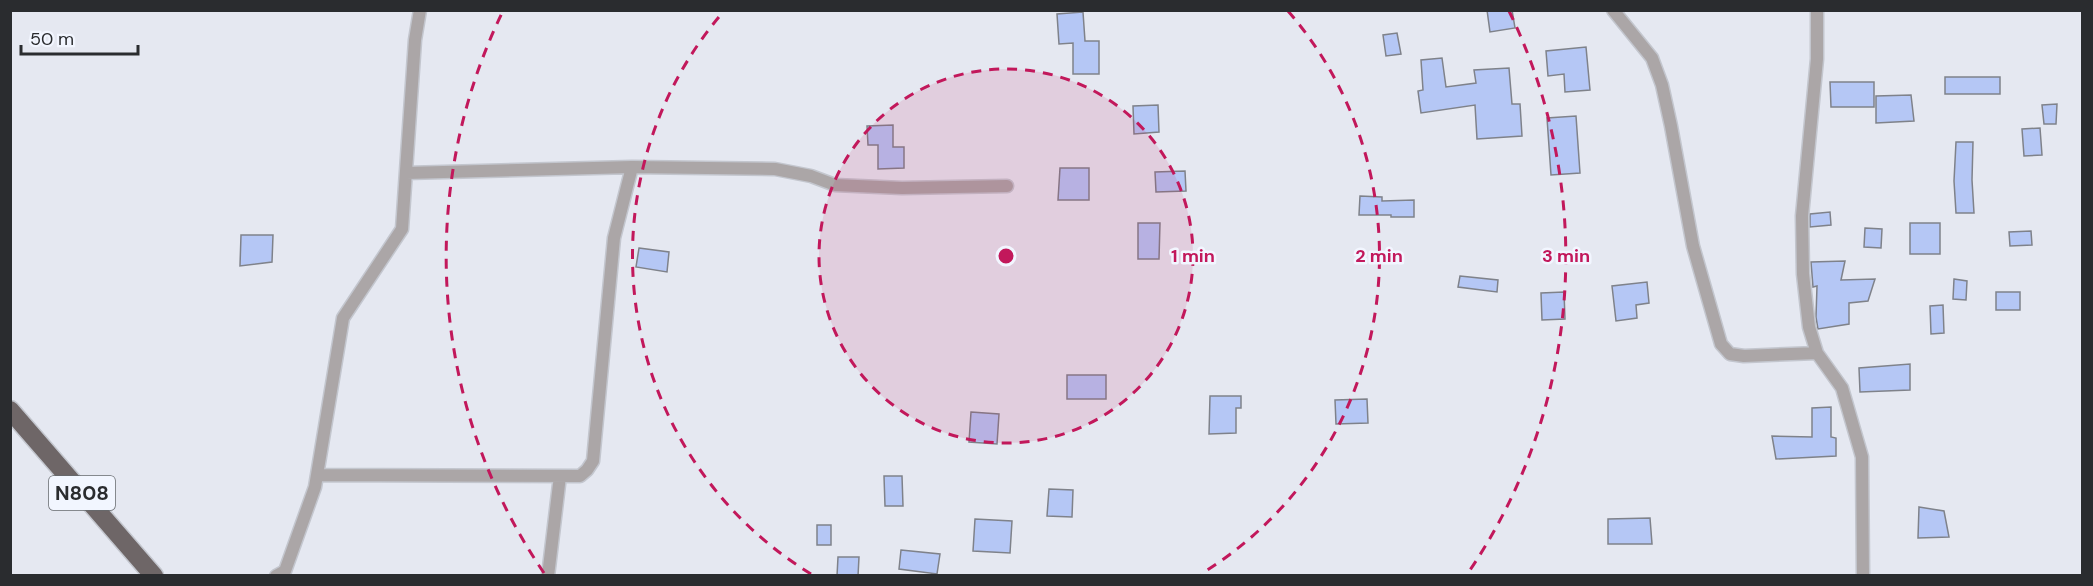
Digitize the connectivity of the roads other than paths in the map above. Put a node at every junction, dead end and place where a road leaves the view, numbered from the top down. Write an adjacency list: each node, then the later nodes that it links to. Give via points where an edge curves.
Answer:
1 (420, 10): 5 (street)
2 (1613, 10): 7 (street, via 1652,58 1662,85 1693,246 1721,344 1730,354 1744,356)
3 (1817, 10): 7 (street, via 1817,59 1802,216 1803,274)
4 (632, 167): 5 (street); 6 (street, via 775,169 836,184 902,188); 10 (street, via 614,238 593,460 580,476)
5 (406, 173): 9 (street, via 402,229 343,318)
6 (1007, 186)
7 (1816, 353): 14 (street, via 1842,388 1862,457)
8 (10, 410): 11 (highway, N808)
9 (316, 475): 10 (street); 12 (street, via 285,571)
10 (560, 477): 13 (street)
11 (154, 576)
12 (276, 576)
13 (548, 576)
14 (1863, 576)

